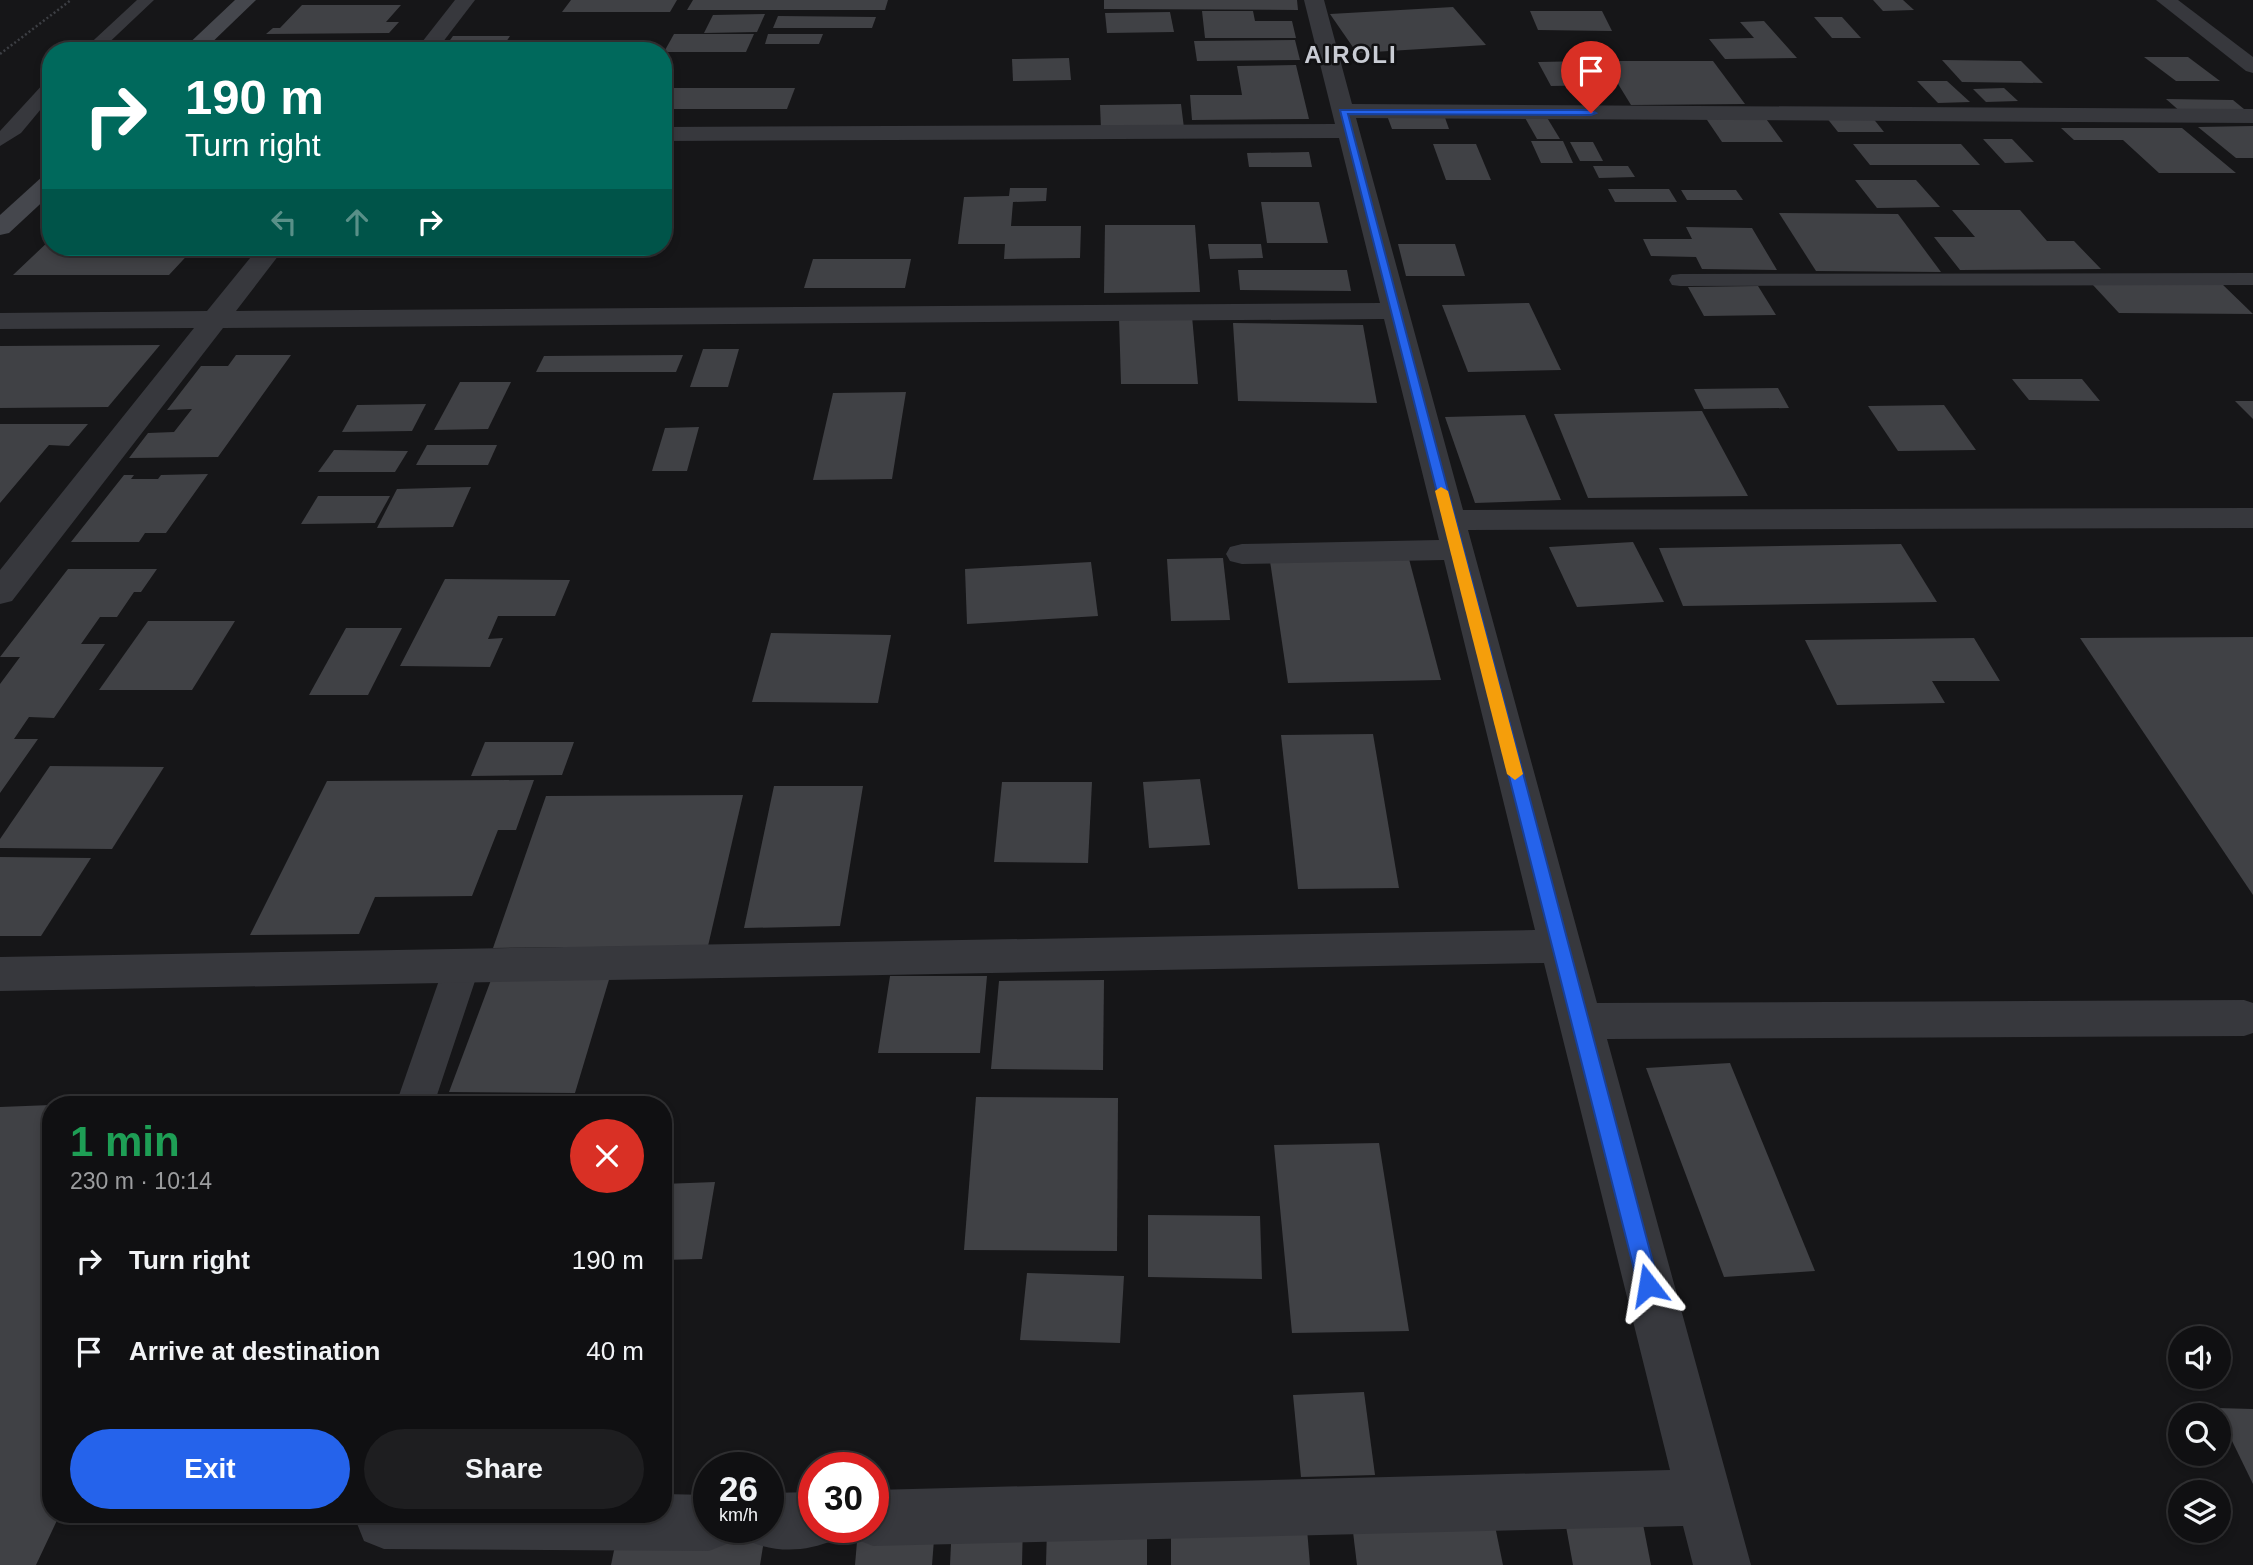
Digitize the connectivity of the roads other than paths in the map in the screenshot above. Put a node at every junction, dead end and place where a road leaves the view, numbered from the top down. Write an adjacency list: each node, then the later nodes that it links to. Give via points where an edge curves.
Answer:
1 (146, 0): 6 (lane)
2 (246, 0): 7 (street)
3 (465, 0): 8 (street)
4 (1314, 0): 12 (street)
5 (2166, 0): 9 (street)
6 (100, 42)
7 (201, 42)
8 (432, 42)
9 (2253, 67)
10 (42, 96): 14 (lane)
11 (2253, 116): 12 (street)
12 (1345, 121): 13 (street); 20 (street)
13 (672, 134)
14 (0, 140)
15 (42, 189): 16 (street)
16 (0, 228)
17 (265, 256): 21 (street)
18 (2253, 279): 19 (lane)
19 (1680, 280)
20 (1395, 311): 21 (street); 24 (street)
21 (215, 319): 22 (street); 26 (street)
22 (0, 321)
23 (2253, 518): 24 (street)
24 (1453, 535): 25 (street); 27 (street)
25 (1242, 554)
26 (0, 593)
27 (1560, 946): 28 (street); 31 (street)
28 (462, 966): 29 (street); 32 (lane)
29 (0, 974)
30 (2244, 1018): 31 (street)
31 (1580, 1021): 33 (street)
32 (418, 1096)
33 (1703, 1497): 34 (street); 37 (street)
34 (889, 1518)
35 (672, 1523): 36 (street)
36 (693, 1523)
37 (1722, 1565)

